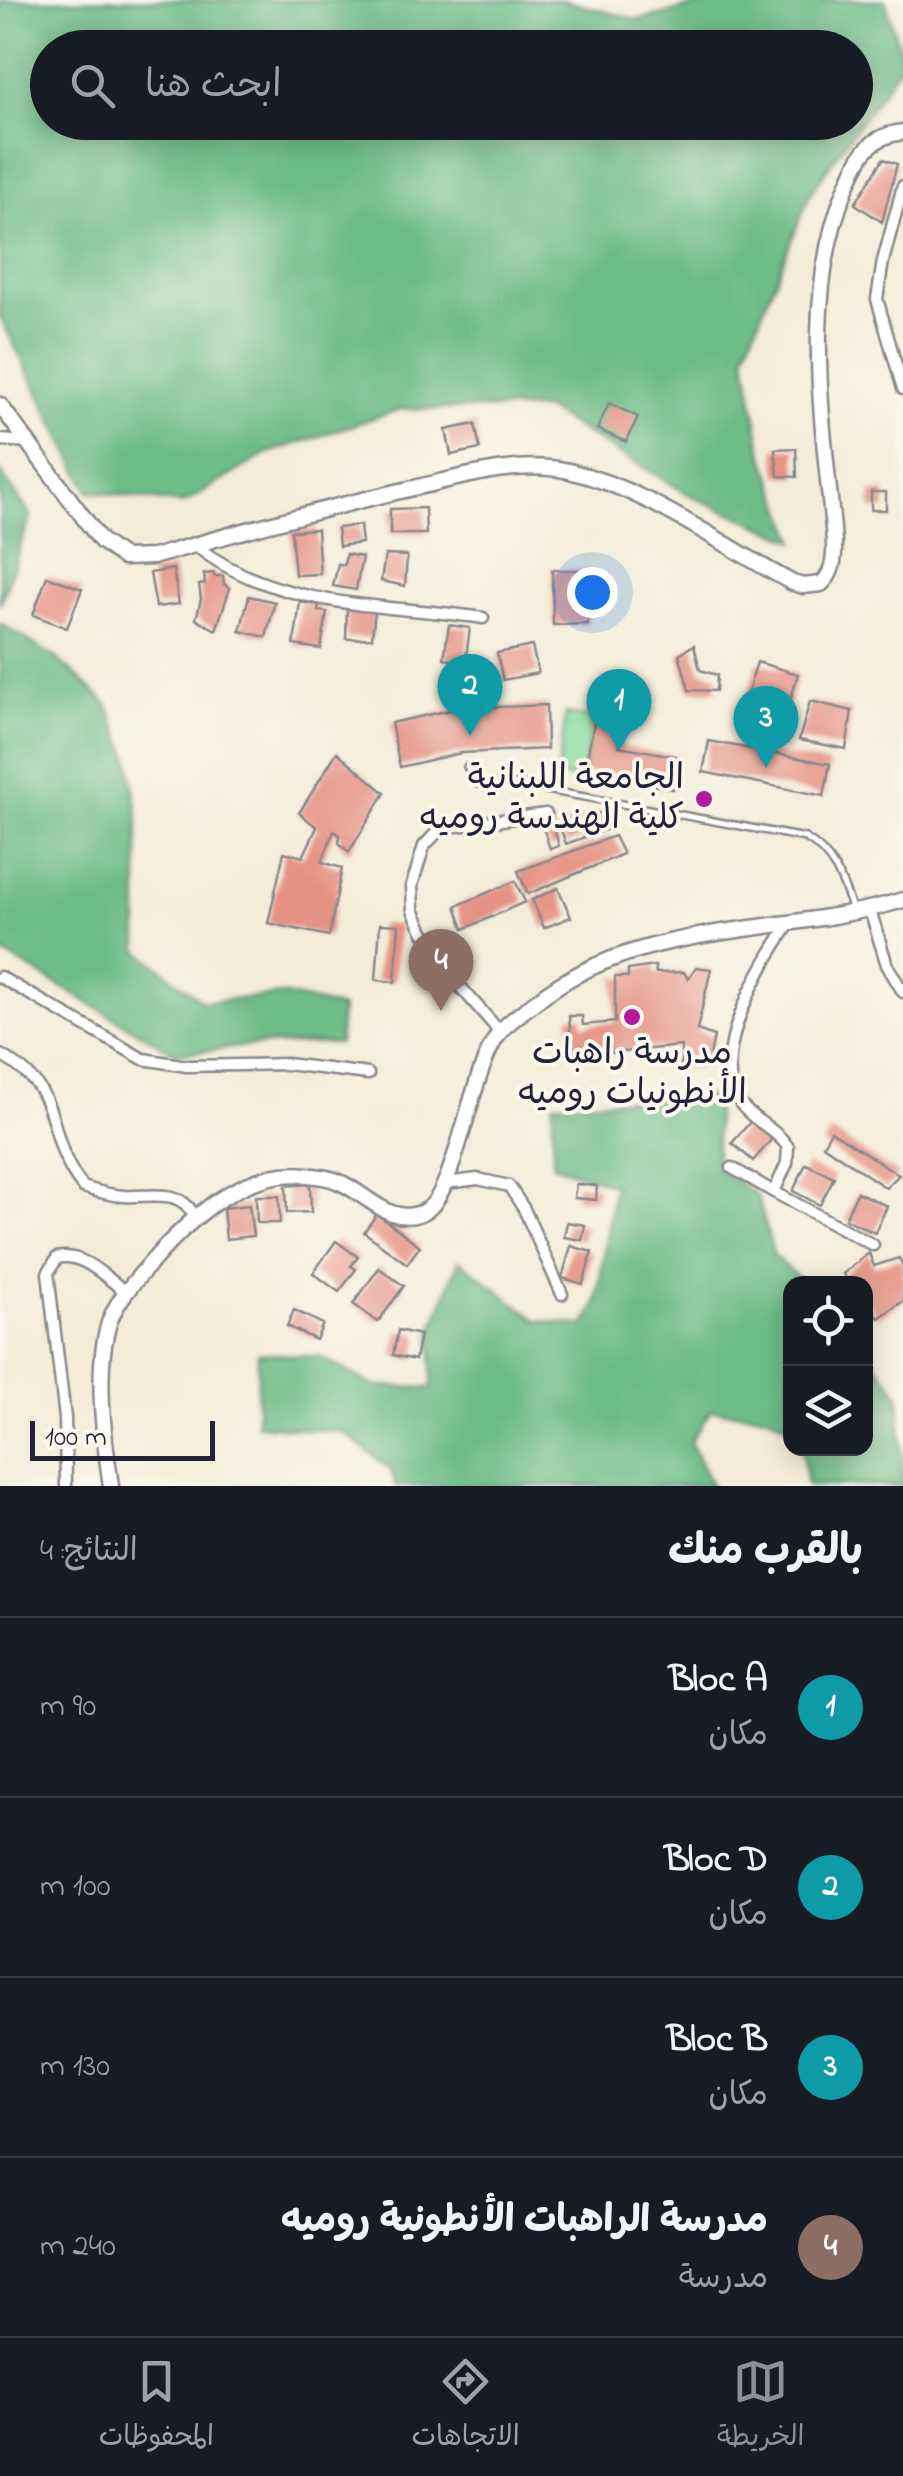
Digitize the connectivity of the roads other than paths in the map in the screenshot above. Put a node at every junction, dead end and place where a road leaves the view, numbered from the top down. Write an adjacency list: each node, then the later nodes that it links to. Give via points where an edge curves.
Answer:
1 (899, 135): 7 (street, via 871,142 860,155 838,210 826,272 822,429 834,539 831,570 821,584 793,583 695,524 615,487 532,468 366,498)
2 (903, 186): 3 (street, via 877,299)
3 (903, 389)
4 (0, 405): 6 (street)
5 (0, 440): 6 (street)
6 (28, 442): 7 (street, via 101,540 124,558 153,558)
7 (195, 545): 8 (street, via 228,569 283,591)
8 (483, 618)
9 (468, 767): 13 (lane, via 478,784 520,784 805,838 832,862)
10 (546, 814): 17 (street, via 442,828 424,846 412,885 422,931)
11 (903, 900): 12 (street)
12 (870, 910): 13 (street); 16 (street)
13 (854, 914): 14 (street)
14 (790, 922): 17 (street, via 609,960 543,996); 22 (street, via 747,994 728,1070 736,1098 788,1148)
15 (0, 977): 19 (street, via 143,1059)
16 (903, 992)
17 (500, 1032): 21 (street, via 468,1104)
18 (0, 1055): 23 (street, via 37,1080 82,1186 120,1196 169,1195 189,1205)
19 (368, 1074)
20 (732, 1168): 22 (street)
21 (446, 1183): 23 (street, via 434,1205 402,1216 336,1180 283,1175 242,1188); 26 (street, via 478,1178 508,1186)
22 (774, 1192): 24 (street)
23 (195, 1217): 25 (street)
24 (873, 1245)
25 (126, 1292): 27 (street, via 70,1256 57,1258 48,1274 66,1418); 28 (street, via 109,1322 104,1354)
26 (562, 1294)
27 (66, 1486)
28 (111, 1486)

